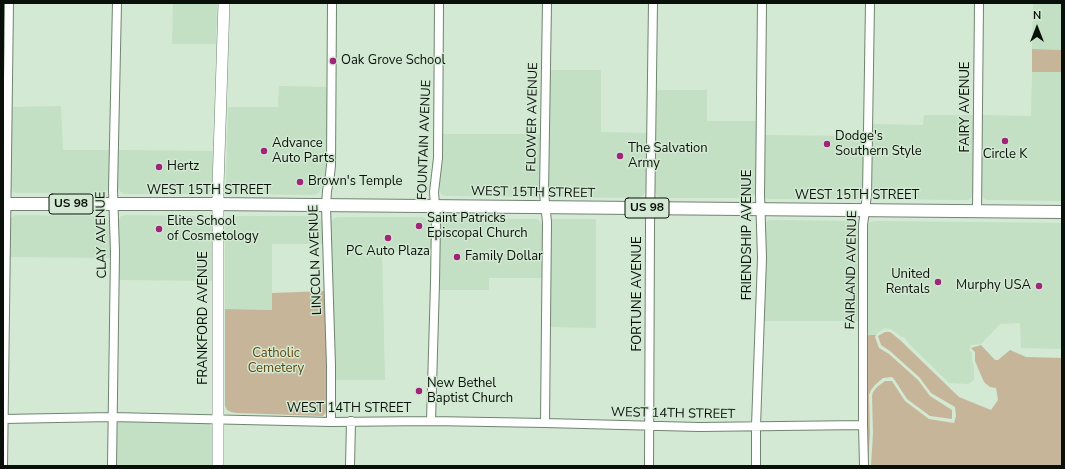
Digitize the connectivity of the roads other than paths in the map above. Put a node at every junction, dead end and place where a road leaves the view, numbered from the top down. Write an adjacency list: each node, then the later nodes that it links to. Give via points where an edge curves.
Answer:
1 (9, 3): 11 (street)
2 (117, 3): 13 (street, CLAY AVENUE)
3 (224, 3): 12 (main road, FRANKFORD AVENUE)
4 (332, 3): 14 (street, LINCOLN AVENUE, via 331,166)
5 (439, 3): 15 (street, FOUNTAIN AVENUE, via 438,158)
6 (547, 3): 16 (street, FLOWER AVENUE)
7 (653, 3): 17 (street, FORTUNE AVENUE)
8 (762, 3): 18 (street, FRIENDSHIP AVENUE)
9 (870, 3): 19 (street, FAIRLAND AVENUE)
10 (978, 3): 20 (street, FAIRY AVENUE)
11 (5, 204): 13 (highway, WEST 15TH STREET / US 98); 23 (street)
12 (218, 204): 13 (highway, WEST 15TH STREET / US 98); 14 (highway, WEST 15TH STREET / US 98); 24 (main road, FRANKFORD AVENUE)
13 (114, 205): 22 (street, CLAY AVENUE)
14 (326, 206): 15 (highway, WEST 15TH STREET / US 98); 27 (street, LINCOLN AVENUE, via 332,366)
15 (435, 207): 16 (highway, WEST 15TH STREET / US 98); 26 (street, FOUNTAIN AVENUE)
16 (545, 208): 17 (highway, WEST 15TH STREET / US 98); 28 (street, FLOWER AVENUE)
17 (650, 208): 18 (highway, WEST 15TH STREET / US 98); 30 (street, FORTUNE AVENUE)
18 (760, 209): 19 (highway, WEST 15TH STREET / US 98); 31 (street, FRIENDSHIP AVENUE, via 762,258)
19 (865, 210): 20 (highway, WEST 15TH STREET / US 98); 29 (street, FAIRLAND AVENUE)
20 (977, 211): 21 (highway, WEST 15TH STREET / US 98)
21 (1062, 212)
22 (112, 417): 23 (street, WEST 14TH STREET); 24 (street, WEST 14TH STREET); 33 (street, CLAY AVENUE)
23 (3, 419): 32 (street)
24 (218, 419): 27 (street, WEST 14TH STREET); 34 (main road, FRANKFORD AVENUE)
25 (351, 421): 26 (street, WEST 14TH STREET); 27 (street, WEST 14TH STREET); 35 (street)
26 (431, 421): 28 (street, WEST 14TH STREET)
27 (331, 422)
28 (545, 423): 30 (street, WEST 14TH STREET)
29 (863, 425): 31 (street, WEST 14TH STREET); 38 (street, FAIRLAND AVENUE)
30 (649, 426): 31 (street, WEST 14TH STREET); 36 (street, FORTUNE AVENUE)
31 (756, 426): 37 (street, FRIENDSHIP AVENUE)
32 (3, 466)
33 (112, 466)
34 (218, 466)
35 (350, 466)
36 (649, 466)
37 (756, 466)
38 (864, 466)

